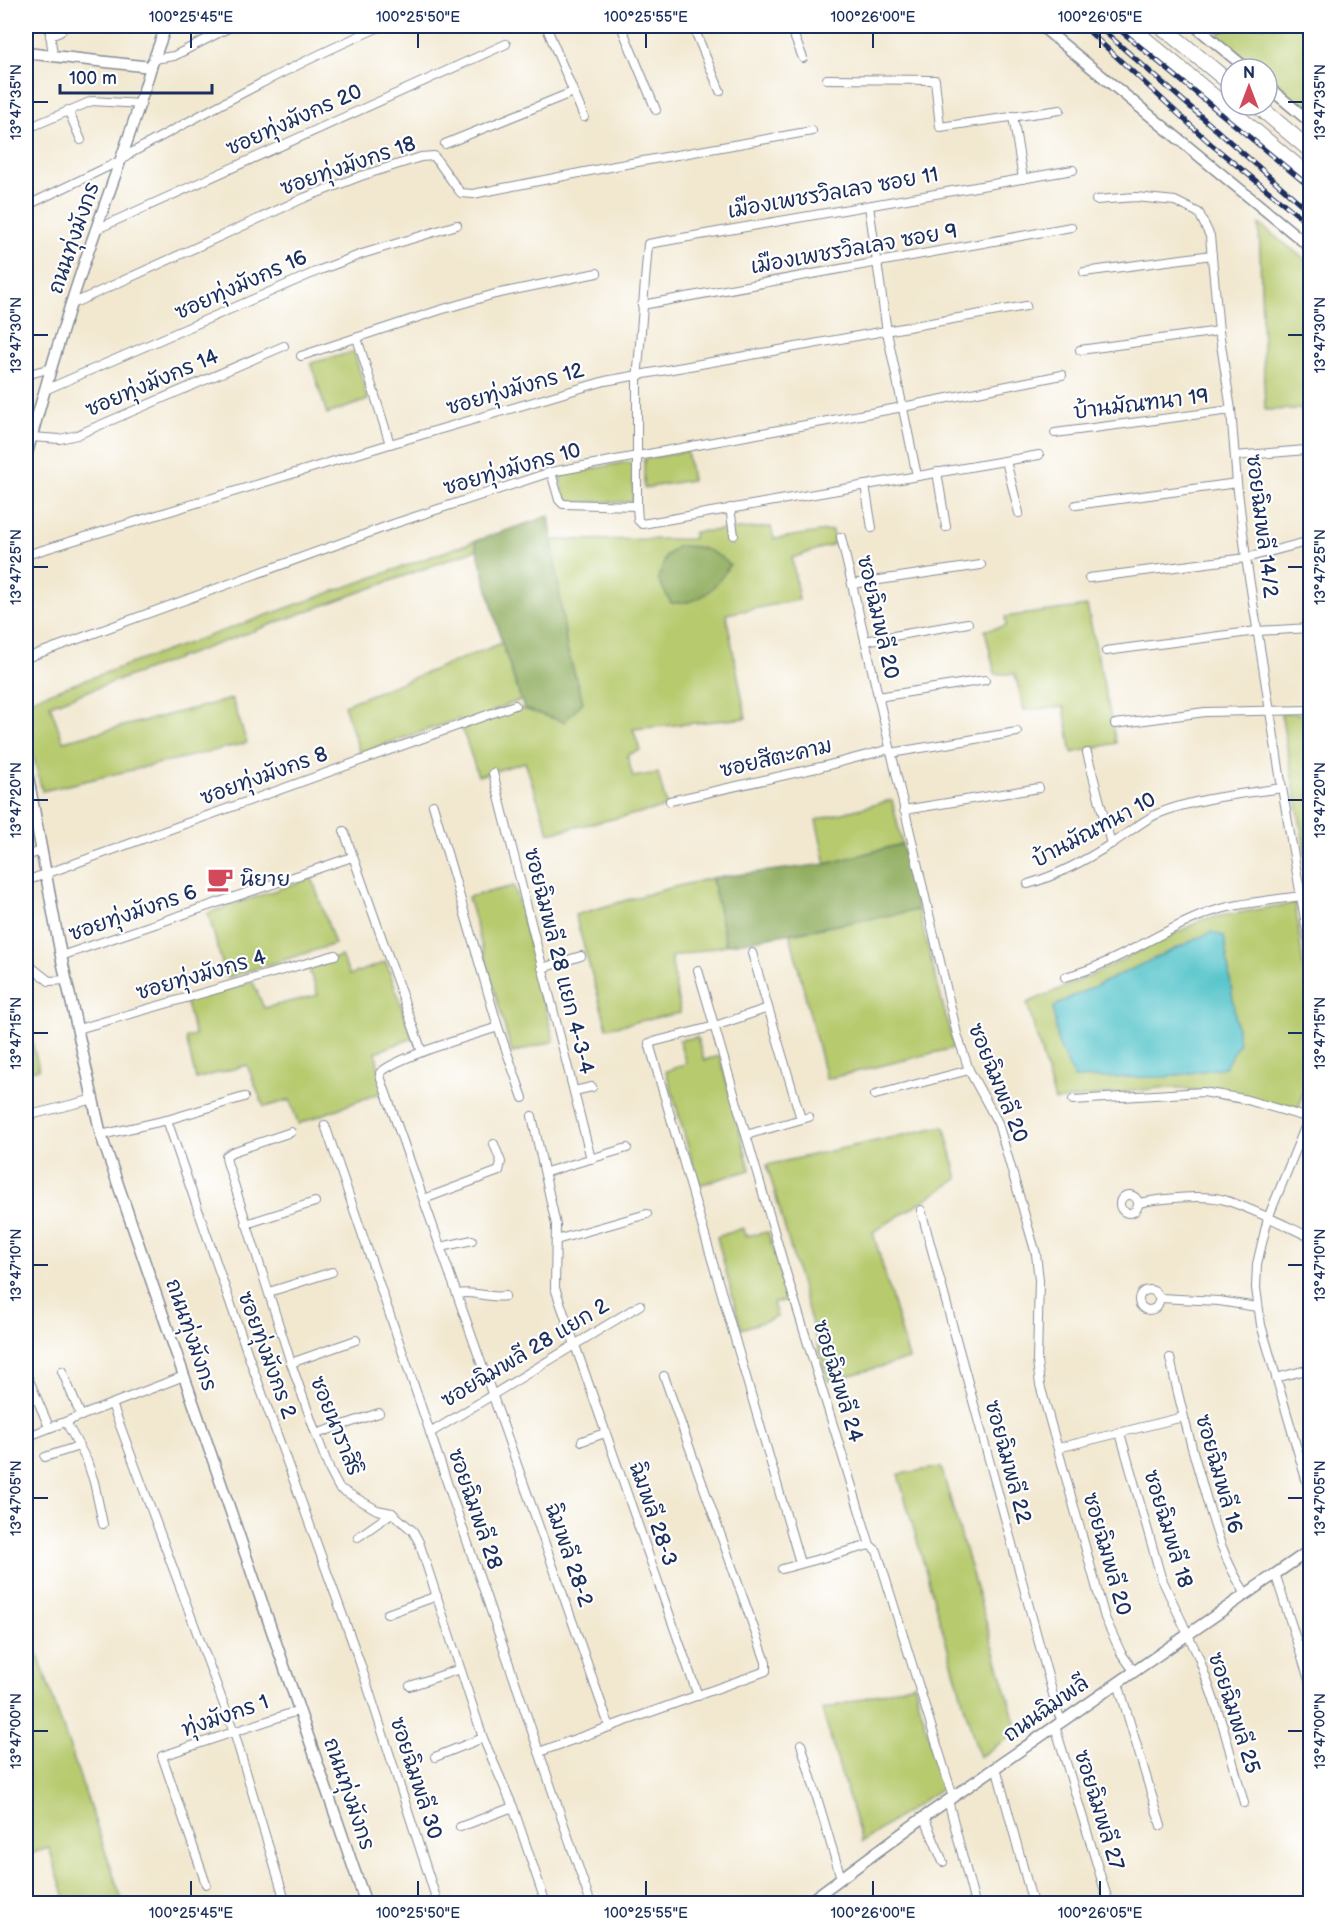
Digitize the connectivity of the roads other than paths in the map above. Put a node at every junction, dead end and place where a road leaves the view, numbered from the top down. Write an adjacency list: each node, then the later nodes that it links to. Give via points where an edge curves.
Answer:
1 (49, 26): 15 (street)
2 (65, 26): 15 (street)
3 (166, 26): 21 (street, ถนนทุ่งมังกร)
4 (232, 26): 21 (street)
5 (382, 26): 40 (street, via 248,89)
6 (546, 26): 25 (street)
7 (621, 26): 29 (street)
8 (693, 26): 24 (street)
9 (790, 26): 20 (street)
10 (1041, 26): 50 (street)
11 (1129, 26): 42 (highway)
12 (1161, 26): 22 (highway)
13 (1225, 26): 14 (street)
14 (1198, 27): 19 (street)
15 (50, 36): 18 (street)
16 (506, 44): 49 (street, ซอยทุ่งมังกร 20)
17 (26, 53): 18 (street)
18 (53, 55): 21 (street)
19 (1233, 57)
20 (803, 58)
21 (153, 63): 27 (street, ถนนทุ่งมังกร)
22 (1219, 74)
23 (827, 79): 31 (street, via 935,80 940,127)
24 (720, 91)
25 (573, 92): 32 (street); 38 (street)
26 (1279, 96): 34 (street)
27 (141, 104): 28 (street, via 92,100); 40 (street, ถนนทุ่งมังกร)
28 (68, 110): 35 (street); 37 (street)
29 (656, 110)
30 (1060, 110): 31 (street)
31 (1013, 116): 43 (street)
32 (584, 117)
33 (1271, 117): 39 (highway)
34 (1311, 122)
35 (26, 129)
36 (812, 131): 55 (street, ซอยทุ่งมังกร 18, via 473,194 461,193 434,156 421,157 304,198)
37 (81, 140)
38 (445, 144)
39 (1311, 150)
40 (122, 160): 45 (street); 49 (street, ถนนทุ่งมังกร)
41 (1073, 170): 43 (street, เมืองเพชรวิลเลจ ซอย 11)
42 (1311, 177)
43 (1023, 179): 46 (street, เมืองเพชรวิลเลจ ซอย 11)
44 (1095, 200): 51 (street, ซอยฉิมพลี 14/2, via 1136,197 1175,201 1198,213 1210,236)
45 (26, 206)
46 (869, 206): 52 (street); 56 (street, เมืองเพชรวิลเลจ ซอย 11, via 648,244)
47 (457, 225): 68 (street, ซอยทุ่งมังกร 16, via 320,270)
48 (1071, 227): 52 (street, เมืองเพชรวิลเลจ ซอย 9)
49 (97, 228): 55 (street, ถนนทุ่งมังกร)
50 (1311, 247)
51 (1212, 255): 53 (street); 58 (street, ซอยฉิมพลี 14/2)
52 (877, 264): 56 (street, เมืองเพชรวิลเลจ ซอย 9); 59 (street)
53 (1084, 272)
54 (597, 273): 60 (street, via 495,294)
55 (72, 304): 64 (street, ถนนทุ่งมังกร)
56 (642, 305): 65 (street)
57 (1026, 306): 59 (street, ซอยทุ่งมังกร 12)
58 (1219, 331): 62 (street); 70 (street, ซอยฉิมพลี 14/2)
59 (887, 332): 65 (street, ซอยทุ่งมังกร 12); 69 (street)
60 (357, 338): 63 (street); 73 (street)
61 (284, 346): 72 (street, ซอยทุ่งมังกร 14, via 78,435 60,439)
62 (1080, 350)
63 (301, 356)
64 (51, 368): 66 (street); 68 (street, ถนนทุ่งมังกร)
65 (637, 374): 73 (street, ซอยทุ่งมังกร 12); 76 (street)
66 (26, 375)
67 (1062, 375): 69 (street, ซอยทุ่งมังกร 10)
68 (45, 390): 72 (street, ถนนทุ่งมังกร)
69 (903, 407): 76 (street, ซอยทุ่งมังกร 10); 82 (street)
70 (1231, 410): 71 (street, บ้านมัณฑนา 19); 77 (street, ซอยฉิมพลี 14/2)
71 (1055, 433)
72 (31, 437): 78 (street, ถนนทุ่งมังกร)
73 (390, 444): 94 (street, ซอยทุ่งมังกร 12)
74 (1306, 450): 77 (street)
75 (1039, 455): 79 (street)
76 (638, 456): 80 (street, ซอยทุ่งมังกร 10); 86 (street)
77 (1235, 456): 83 (street, ซอยฉิมพลี 14/2)
78 (26, 457)
79 (1006, 461): 81 (street); 88 (street)
80 (551, 472): 86 (street, via 563,504); 104 (street, ซอยทุ่งมังกร 10, via 396,523)
81 (937, 472): 82 (street); 89 (street)
82 (917, 476): 84 (street)
83 (1237, 483): 85 (street); 95 (street, ซอยฉิมพลี 14/2)
84 (865, 485): 87 (street); 90 (street)
85 (1076, 505)
86 (637, 506): 87 (street, via 642,524)
87 (730, 508): 91 (street)
88 (1019, 513)
89 (946, 527)
90 (872, 528)
91 (734, 535)
92 (841, 537): 98 (street, ซอยฉิมพลี 20)
93 (1311, 541): 95 (street)
94 (26, 555)
95 (1246, 558): 97 (street); 101 (street, ซอยฉิมพลี 14/2)
96 (981, 565): 98 (street)
97 (1089, 578)
98 (852, 584): 102 (street, ซอยฉิมพลี 20)
99 (968, 623): 102 (street)
100 (1311, 628): 101 (street)
101 (1257, 631): 103 (street); 108 (street, ซอยฉิมพลี 14/2)
102 (865, 641): 106 (street, ซอยฉิมพลี 20)
103 (1106, 651)
104 (26, 658)
105 (986, 680): 106 (street)
106 (878, 697): 112 (street, ซอยฉิมพลี 20)
107 (515, 705): 126 (street, ซอยทุ่งมังกร 8)
108 (1270, 710): 109 (street); 110 (street, via 1205,712); 117 (street, ซอยฉิมพลี 14/2)
109 (1311, 710)
110 (1115, 724)
111 (1017, 732): 112 (street, ซอยสีตะคาม)
112 (890, 751): 118 (street, ซอยสีตะคาม); 120 (street, ซอยฉิมพลี 20)
113 (1086, 753): 122 (street)
114 (26, 766): 123 (street, ถนนทุ่งมังกร)
115 (492, 773): 136 (street, ซอยฉิมพลี 28 แยก 4-3-4)
116 (1039, 788): 120 (street)
117 (1282, 788): 122 (street, บ้านมัณฑนา 10, via 1177,807 1155,815); 129 (street, ซอยฉิมพลี 14/2)
118 (670, 801)
119 (433, 805): 142 (street)
120 (904, 810): 145 (street, ซอยฉิมพลี 20)
121 (344, 831): 125 (street)
122 (1111, 844): 128 (street, บ้านมัณฑนา 10, via 1073,866)
123 (41, 850): 124 (street); 126 (street, ถนนทุ่งมังกร)
124 (26, 856)
125 (352, 857): 133 (street, ซอยทุ่งมังกร 6); 144 (street)
126 (45, 874): 127 (street, ซอยทุ่งมังกร 8); 133 (street, ถนนทุ่งมังกร)
127 (26, 881)
128 (1028, 884)
129 (1300, 896): 130 (street, ซอยฉิมพลี 14/2); 138 (street, via 1200,915 1107,963)
130 (1311, 948)
131 (752, 952): 140 (street)
132 (334, 955): 143 (street, ซอยทุ่งมังกร 4)
133 (61, 956): 139 (street, ถนนทุ่งมังกร)
134 (581, 956): 136 (street)
135 (26, 963): 139 (street, via 49,981)
136 (542, 968): 147 (street, ซอยฉิมพลี 28 แยก 4-3-4)
137 (698, 970): 141 (street, ซอยฉิมพลี 24)
138 (1065, 977)
139 (67, 981): 143 (street, ถนนทุ่งมังกร)
140 (768, 1008): 141 (street); 160 (street, via 805,1118)
141 (715, 1026): 160 (street, ซอยฉิมพลี 24); 215 (street, via 649,1043)
142 (498, 1027): 144 (street); 150 (street)
143 (78, 1029): 151 (street, ถนนทุ่งมังกร)
144 (422, 1052): 165 (street, ฉิมพลี 28-2, via 380,1073)
145 (969, 1070): 148 (street); 207 (street, ซอยฉิมพลี 20, via 998,1123 1036,1254 1037,1361)
146 (592, 1087): 147 (street)
147 (574, 1091): 163 (street, ซอยฉิมพลี 28 แยก 4-3-4)
148 (875, 1095)
149 (244, 1097): 155 (street)
150 (523, 1098)
151 (94, 1099): 153 (street); 159 (street, ถนนทุ่งมังกร)
152 (1073, 1100): 156 (street, via 1203,1092 1244,1099)
153 (26, 1116)
154 (532, 1116): 164 (street, ฉิมพลี 28-3)
155 (166, 1120): 159 (street); 224 (street, ซอยทุ่งมังกร 2)
156 (1309, 1121): 170 (street)
157 (325, 1125): 200 (street, ซอยฉิมพลี 28)
158 (291, 1132): 171 (street, ซอยนาราสิริ, via 226,1156)
159 (101, 1135): 190 (street, ถนนทุ่งมังกร)
160 (746, 1135): 213 (street, ซอยฉิมพลี 24)
161 (494, 1144): 165 (street, via 501,1162 499,1172)
162 (627, 1148): 163 (street)
163 (591, 1159): 164 (street)
164 (546, 1172): 174 (street, ฉิมพลี 28-3)
165 (424, 1199): 175 (street, ฉิมพลี 28-2)
166 (315, 1202): 171 (street)
167 (1138, 1203): 170 (street, via 1155,1199 1219,1199)
168 (921, 1210): 232 (street, ซอยฉิมพลี 22)
169 (647, 1214): 174 (street)
170 (1268, 1218): 172 (street); 182 (street, via 1257,1264)
171 (246, 1224): 177 (street, ซอยนาราสิริ)
172 (1311, 1236)
173 (472, 1240): 175 (street)
174 (556, 1240): 184 (street, ฉิมพลี 28-3, via 555,1288)
175 (441, 1247): 178 (street, ฉิมพลี 28-2)
176 (332, 1272): 177 (street)
177 (269, 1292): 186 (street, ซอยนาราสิริ)
178 (458, 1294): 179 (street); 193 (street, ฉิมพลี 28-2)
179 (505, 1296)
180 (1159, 1298): 182 (street)
181 (640, 1305): 184 (street, ซอยฉิมพลี 28 แยก 2)
182 (1257, 1307): 192 (street)
183 (356, 1340): 186 (street)
184 (574, 1344): 193 (street, ซอยฉิมพลี 28 แยก 2); 201 (street, ฉิมพลี 28-3)
185 (1170, 1358): 197 (street, ซอยฉิมพลี 16)
186 (291, 1363): 203 (street, ซอยนาราสิริ)
187 (1311, 1369): 192 (street)
188 (62, 1371): 196 (street)
189 (26, 1373): 199 (street)
190 (184, 1376): 194 (street); 231 (street, ถนนทุ่งมังกร)
191 (664, 1376): 230 (street, via 766,1662 766,1671 758,1675)
192 (1276, 1378): 209 (street)
193 (493, 1394): 200 (street, ซอยฉิมพลี 28 แยก 2); 233 (street, ฉิมพลี 28-2)
194 (112, 1404): 196 (street); 234 (street)
195 (379, 1413): 203 (street)
196 (81, 1416): 198 (street)
197 (1183, 1417): 202 (street); 218 (street, ซอยฉิมพลี 16, via 1223,1553)
198 (66, 1422): 199 (street); 206 (street)
199 (49, 1427): 204 (street)
200 (430, 1433): 237 (street, ซอยฉิมพลี 28)
201 (605, 1433): 205 (street); 230 (street, ฉิมพลี 28-3)
202 (1120, 1433): 207 (street); 221 (street, ซอยฉิมพลี 18, via 1161,1577)
203 (316, 1434): 210 (street, ซอยนาราสิริ, via 339,1488 377,1510)
204 (26, 1437)
205 (582, 1441)
206 (79, 1446): 208 (street); 211 (street, via 94,1482)
207 (1058, 1448): 226 (street, ซอยฉิมพลี 20, via 1105,1618)
208 (45, 1457)
209 (1311, 1493)
210 (392, 1513): 212 (street); 219 (street, ซอยนาราสิริ, via 413,1531 419,1542)
211 (103, 1524)
212 (358, 1537)
213 (870, 1545): 215 (street); 240 (street, ซอยฉิมพลี 24, via 877,1551)
214 (1311, 1550): 217 (street, ถนนฉิมพลี)
215 (800, 1563): 216 (street)
216 (782, 1569)
217 (1275, 1573): 218 (street, ถนนฉิมพลี); 223 (street)
218 (1246, 1594): 221 (street, ถนนฉิมพลี)
219 (436, 1596): 220 (street); 225 (street, ซอยนาราสิริ)
220 (387, 1614)
221 (1189, 1634): 226 (street, ถนนฉิมพลี); 241 (street, ซอยฉิมพลี 25)
222 (1311, 1643): 223 (street)
223 (1299, 1646): 228 (street)
224 (360, 1663): 251 (street, ซอยฉิมพลี 30)
225 (460, 1669): 229 (street); 235 (street, ซอยนาราสิริ)
226 (1134, 1671): 227 (street, ถนนฉิมพลี)
227 (1118, 1683): 232 (street, ถนนฉิมพลี); 244 (street)
228 (1311, 1683)
229 (410, 1686)
230 (698, 1696): 233 (street)
231 (300, 1710): 234 (street, ทุ่งมังกร 1); 250 (street, ถนนทุ่งมังกร)
232 (1059, 1724): 239 (street, ถนนฉิมพลี); 257 (street, ซอยฉิมพลี 27)
233 (610, 1728): 237 (street)
234 (234, 1732): 248 (street, ทุ่งมังกร 1, via 162,1756); 249 (street)
235 (483, 1738): 238 (street); 242 (street, ซอยนาราสิริ)
236 (801, 1744): 247 (street)
237 (539, 1752): 253 (street, ซอยฉิมพลี 28)
238 (435, 1757)
239 (996, 1767): 240 (street, ถนนฉิมพลี); 256 (street)
240 (951, 1799): 243 (street, ถนนฉิมพลี); 255 (street, ซอยฉิมพลี 24)
241 (1244, 1803)
242 (513, 1807): 245 (street); 252 (street, ซอยนาราสิริ)
243 (924, 1817): 246 (street); 247 (street, ถนนฉิมพลี)
244 (1161, 1826)
245 (460, 1827)
246 (943, 1863)
247 (841, 1878): 254 (street, ถนนฉิมพลี)
248 (206, 1884)
249 (286, 1904)
250 (366, 1904)
251 (438, 1904)
252 (546, 1904)
253 (591, 1904)
254 (806, 1904)
255 (975, 1904)
256 (1033, 1904)
257 (1109, 1904)

